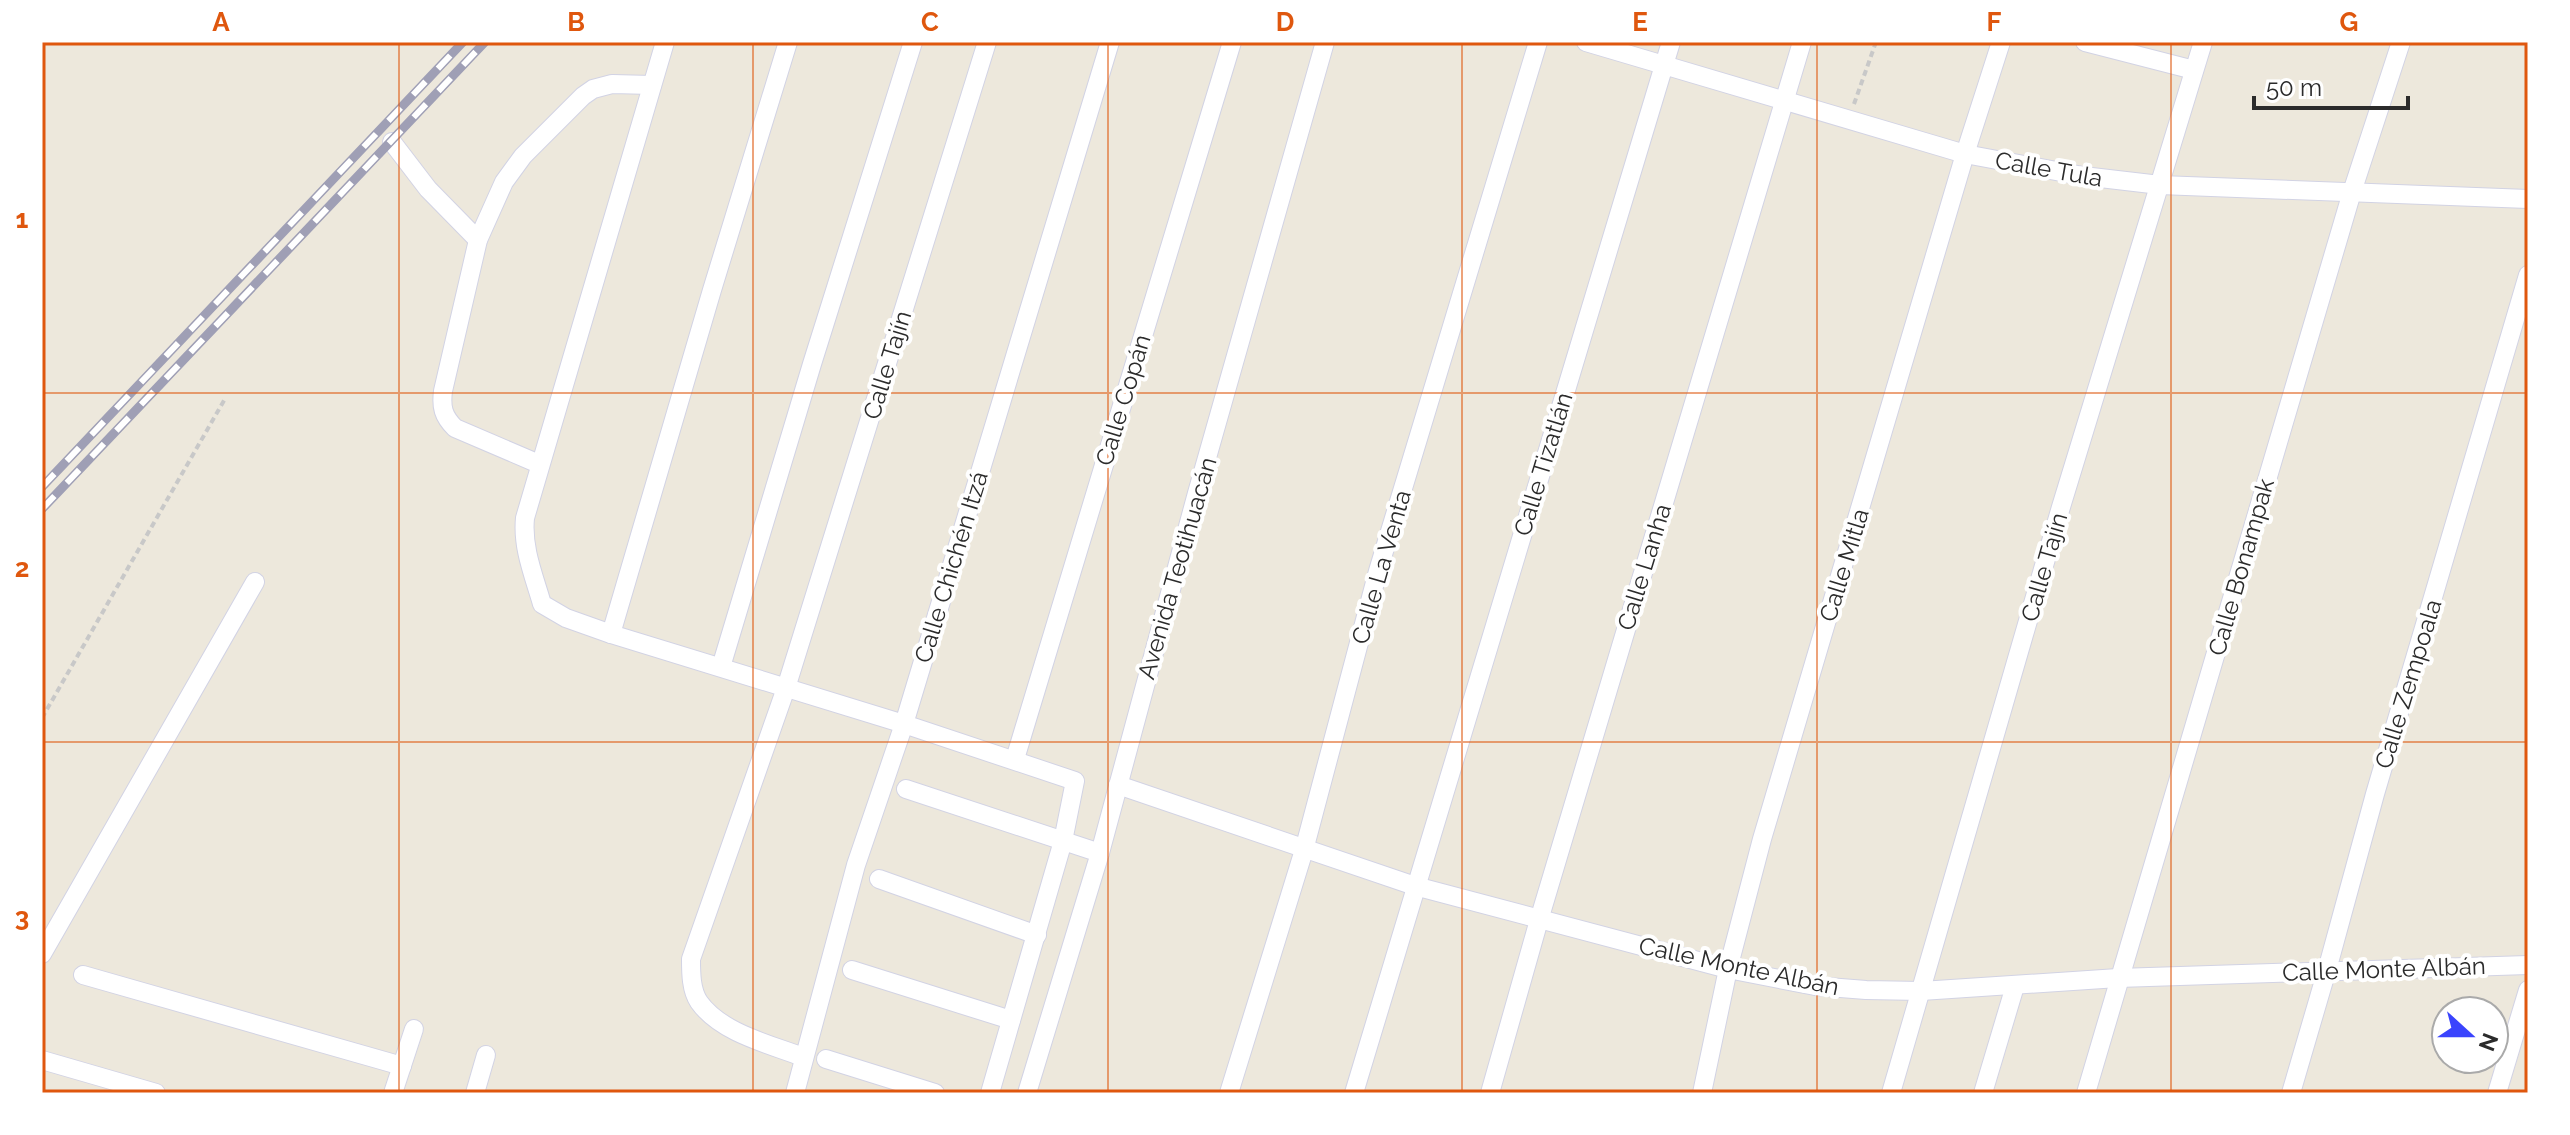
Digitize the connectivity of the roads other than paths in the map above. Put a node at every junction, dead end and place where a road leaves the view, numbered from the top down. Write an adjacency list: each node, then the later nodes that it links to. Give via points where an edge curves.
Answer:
1 (665, 42): 18 (street)
2 (788, 42): 29 (street)
3 (913, 42): 30 (street)
4 (987, 42): 31 (street, Calle Tajín)
5 (1110, 42): 32 (street, Calle Chichén Itzá)
6 (1232, 42): 33 (street, Calle Copán)
7 (1325, 42): 34 (street, Avenida Teotihuacán)
8 (1538, 42): 37 (street, Calle La Venta, via 1378,571)
9 (1586, 42): 16 (street, Calle Tula)
10 (1671, 42): 16 (street, Calle Tizatlán)
11 (1802, 42): 19 (street, Calle Lanha)
12 (2001, 42): 21 (street, Calle Mitla)
13 (2085, 42): 17 (street)
14 (2203, 42): 17 (street, Calle Tajín)
15 (2401, 42): 23 (street, Calle Bonampak)
16 (1664, 66): 19 (street, Calle Tula); 40 (street, Calle Tizatlán)
17 (2194, 70): 22 (street, Calle Tajín)
18 (652, 85): 25 (street, via 601,85 583,96 513,168); 27 (street)
19 (1783, 100): 21 (street, Calle Tula); 41 (street, Calle Lanha)
20 (392, 142): 25 (street)
21 (1965, 154): 22 (street, Calle Tula); 45 (street, Calle Mitla)
22 (2160, 185): 23 (street, Calle Tula); 52 (street, Calle Tajín)
23 (2352, 192): 24 (street, Calle Tula); 49 (street, Calle Bonampak)
24 (2528, 199)
25 (478, 240): 27 (street, via 441,406 455,428)
26 (2528, 275): 47 (street, Calle Zempoala)
27 (539, 464): 29 (street, via 523,535 542,604)
28 (255, 582): 43 (street)
29 (611, 634): 30 (street)
30 (721, 667): 31 (street)
31 (786, 688): 32 (street); 56 (street, Calle Tajín, via 691,959 691,980 698,1000 718,1020)
32 (904, 724): 33 (street); 56 (street, Calle Chichén Itzá, via 856,865)
33 (1015, 759): 36 (street, via 1075,781)
34 (1118, 785): 37 (street, Calle Monte Albán); 38 (street, Avenida Teotihuacán)
35 (906, 789): 36 (street)
36 (1063, 841): 38 (street); 42 (street)
37 (1304, 850): 40 (street, Calle Monte Albán); 67 (street, Calle La Venta)
38 (1100, 853): 66 (street, Avenida Teotihuacán)
39 (879, 879): 42 (street)
40 (1415, 886): 41 (street, Calle Monte Albán); 68 (street, Calle Tizatlán)
41 (1539, 920): 45 (street, Calle Monte Albán); 69 (street, Calle Lanha)
42 (1037, 935): 53 (street)
43 (42, 954)
44 (2528, 965): 47 (street, Calle Monte Albán)
45 (1728, 969): 52 (street, Calle Monte Albán, via 1815,986); 70 (street, Calle Mitla)
46 (852, 970): 53 (street)
47 (2327, 970): 49 (street, Calle Monte Albán); 74 (street, Calle Zempoala)
48 (83, 975): 59 (street)
49 (2118, 978): 50 (street, Calle Monte Albán); 73 (street, Calle Bonampak)
50 (2015, 986): 52 (street, Calle Monte Albán); 72 (street)
51 (2528, 990): 75 (street)
52 (1921, 991): 71 (street, Calle Tajín)
53 (1011, 1020): 65 (street)
54 (414, 1029): 59 (street)
55 (486, 1055): 62 (street)
56 (803, 1057): 63 (street, Calle Chichén Itzá)
57 (826, 1059): 64 (street)
58 (42, 1060): 60 (street)
59 (402, 1066): 61 (street)
60 (156, 1093)
61 (393, 1093)
62 (475, 1093)
63 (795, 1093)
64 (935, 1093)
65 (990, 1093)
66 (1027, 1093)
67 (1229, 1093)
68 (1354, 1093)
69 (1490, 1093)
70 (1702, 1093)
71 (1891, 1093)
72 (1983, 1093)
73 (2086, 1093)
74 (2291, 1093)
75 (2497, 1093)

